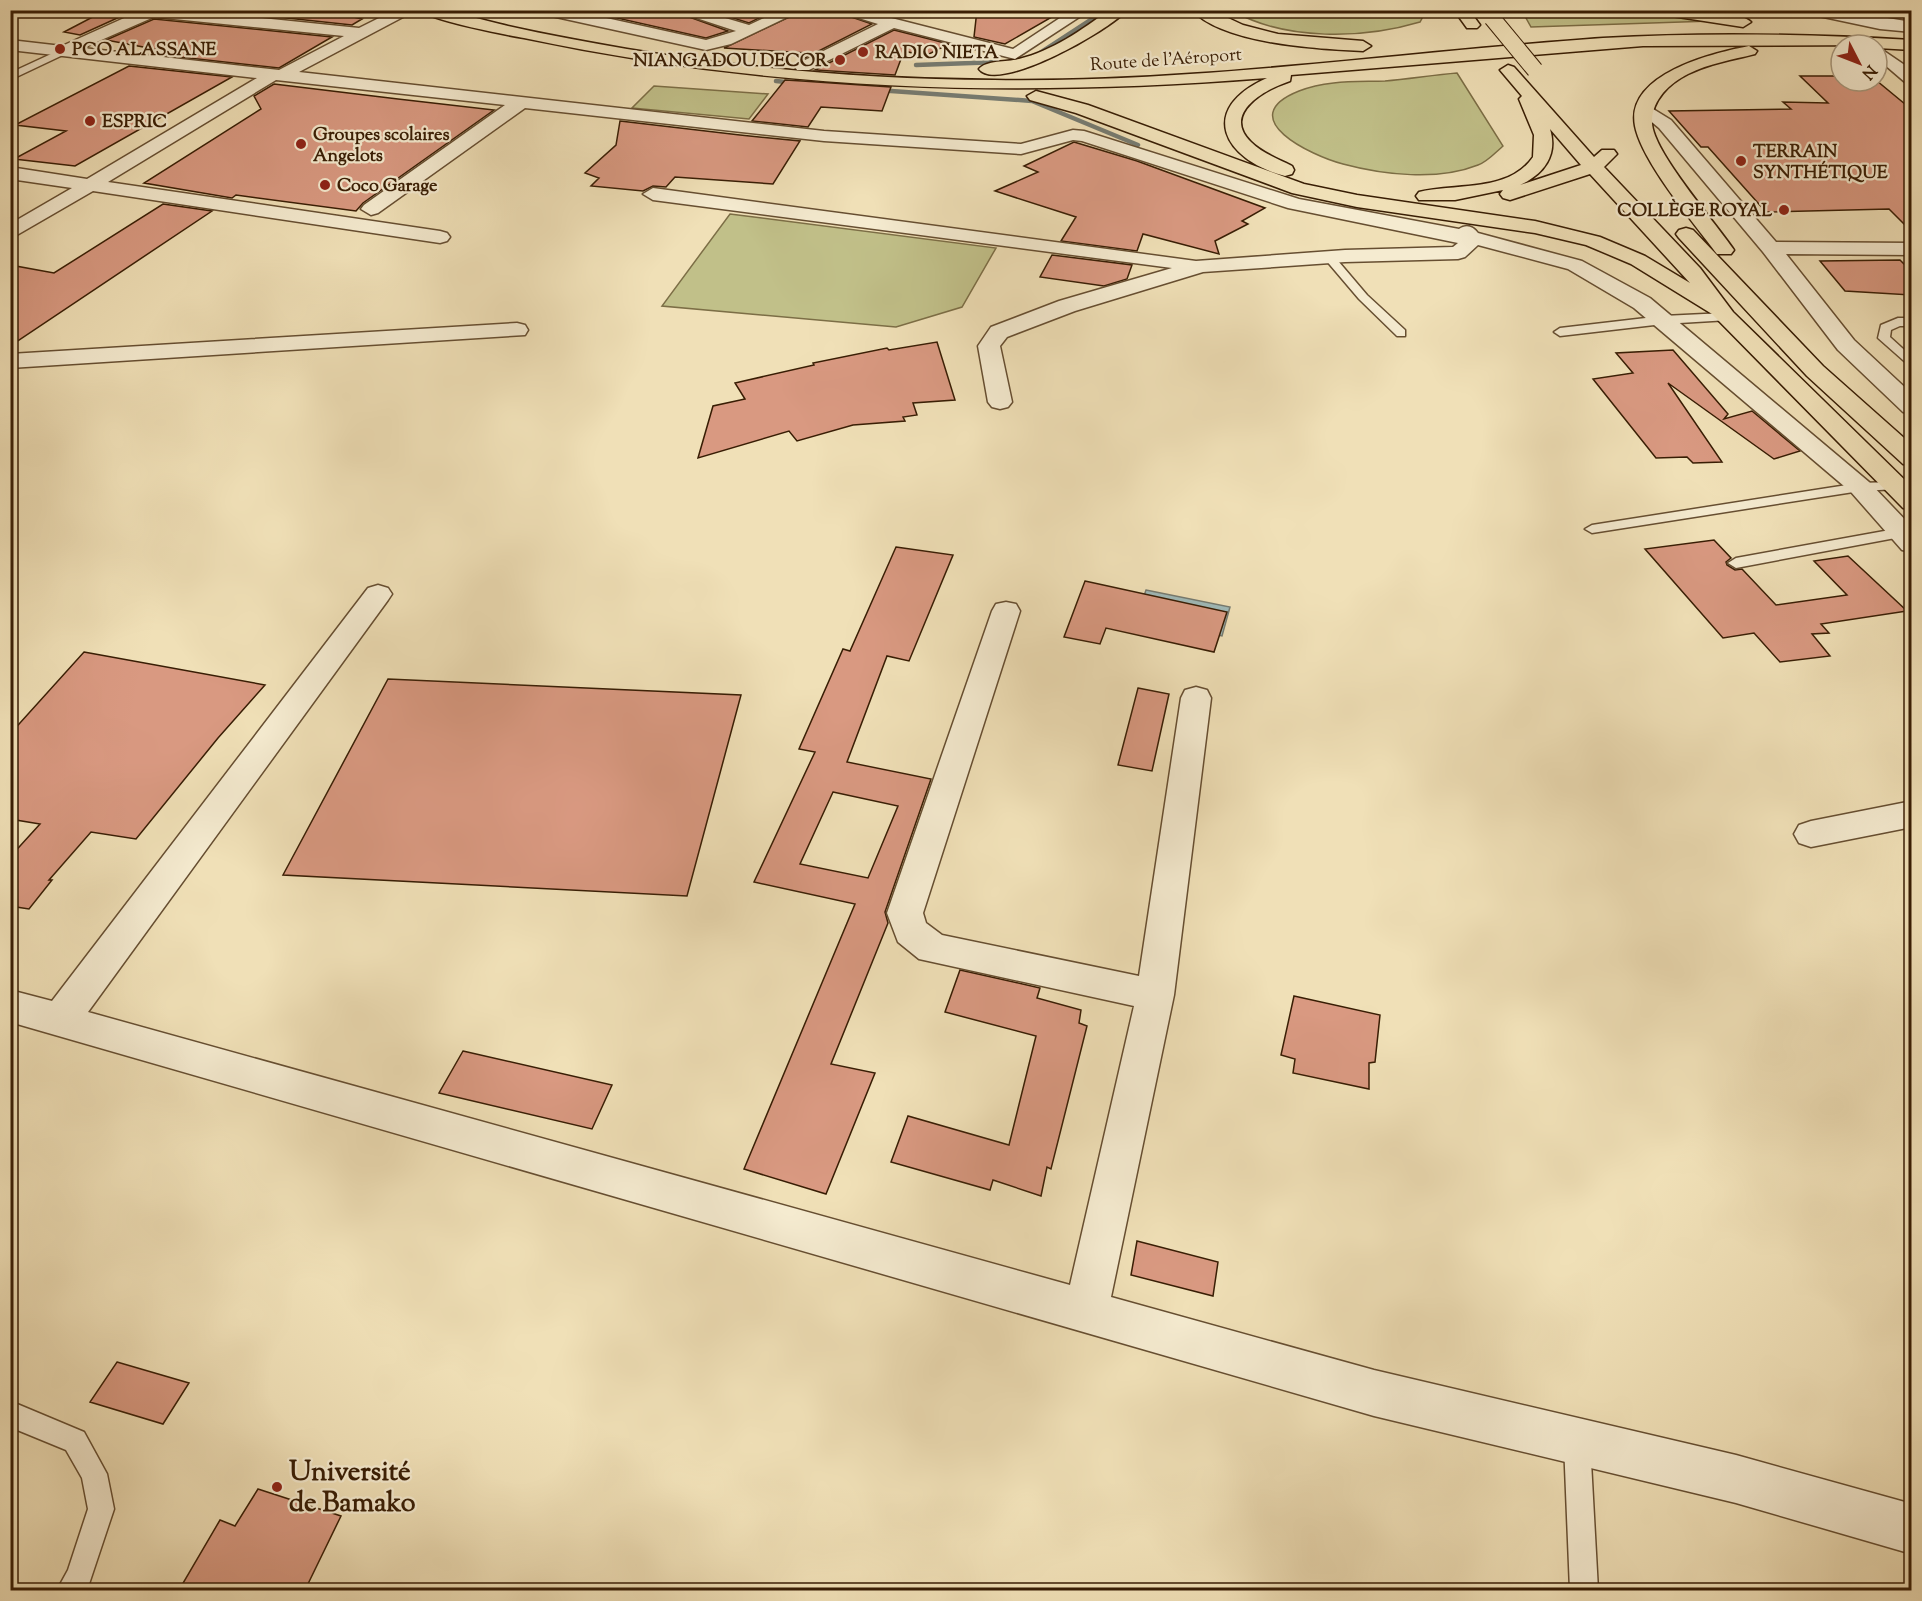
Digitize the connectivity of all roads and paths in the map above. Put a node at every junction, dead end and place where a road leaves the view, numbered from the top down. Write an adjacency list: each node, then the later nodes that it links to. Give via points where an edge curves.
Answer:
1 (383, 10): 22 (street, via 398,14)
2 (427, 10): 37 (highway, Route de l'Aéroport, via 549,41 630,56 841,80)
3 (478, 10): 33 (highway, Route de l'Aéroport, via 656,48)
4 (548, 10): 20 (street, via 697,44 714,44)
5 (680, 10): 20 (street)
6 (795, 10): 20 (street)
7 (840, 10): 17 (street)
8 (1120, 10): 33 (highway, via 1069,46 1025,64 957,69)
9 (1199, 10): 29 (highway, via 1220,24 1265,37 1325,45)
10 (1461, 10): 38 (highway)
11 (1665, 10): 21 (highway)
12 (1896, 10): 18 (street)
13 (155, 11): 22 (street); 30 (street)
14 (1074, 12): 17 (street, via 1014,54)
15 (1817, 12): 18 (street); 21 (street)
16 (1490, 14): 39 (highway, bridge)
17 (890, 24): 33 (street)
18 (1880, 24): 19 (street)
19 (1911, 27)
20 (751, 30)
21 (1826, 30): 23 (highway, Route de l'Aéroport); 29 (highway, Route de l'Aéroport, via 1637,31)
22 (361, 33): 34 (street)
23 (1911, 36)
24 (1829, 41): 32 (highway, Route de l'Aéroport, via 1605,43)
25 (1829, 44): 41 (highway, via 1783,47 1707,61 1682,71 1654,90)
26 (1889, 44): 28 (highway, Route de l'Aéroport)
27 (10, 45): 30 (street)
28 (1911, 45)
29 (1409, 47): 33 (highway, Route de l'Aéroport, via 1143,72 968,75)
30 (64, 51): 34 (street); 35 (lane)
31 (1889, 60): 36 (street)
32 (1356, 64): 37 (highway, Route de l'Aéroport, via 1093,84); 38 (highway, via 1265,83 1246,95 1237,108 1237,137 1254,154 1275,165 1327,184 1418,197 1497,188 1532,169 1542,158 1542,130)
33 (810, 68)
34 (277, 75): 40 (street); 46 (street)
35 (10, 77)
36 (1911, 79)
37 (951, 85): 48 (highway, via 1035,96 1082,108 1299,189)
38 (1522, 85): 43 (highway)
39 (1550, 87)
40 (520, 103): 49 (street); 53 (street, via 824,136 994,148 1021,149 1073,135 1084,136 1294,204)
41 (1645, 109): 55 (street, via 1665,124); 65 (highway, via 1643,125 1653,146)
42 (1595, 136): 43 (highway)
43 (1601, 160): 44 (highway); 48 (highway, via 1522,191 1474,203); 59 (highway, via 1693,272)
44 (1626, 170)
45 (10, 172): 46 (street)
46 (93, 184): 52 (street); 54 (street)
47 (653, 194): 58 (street)
48 (1416, 208): 50 (highway)
49 (371, 209)
50 (1455, 214): 53 (street); 59 (highway, via 1535,226 1593,241 1638,260)
51 (1675, 222): 65 (highway)
52 (10, 233)
53 (1470, 236): 57 (street, via 1468,246 1458,253); 60 (street, via 1575,265 1615,285)
54 (440, 237)
55 (1770, 248): 56 (street); 69 (street, via 1846,345)
56 (1911, 249)
57 (1329, 257): 58 (street); 64 (lane)
58 (1201, 266): 68 (street, via 1067,306 999,332 989,346)
59 (1721, 313): 60 (lane); 72 (highway)
60 (1663, 321): 63 (lane); 71 (street)
61 (1911, 322): 67 (lane, via 1885,328 1884,338)
62 (517, 330): 66 (street)
63 (1560, 332)
64 (1401, 333)
65 (1789, 343): 70 (highway)
66 (10, 361)
67 (1911, 364)
68 (1000, 402)
69 (1911, 407)
70 (1911, 459)
71 (1860, 487): 72 (lane); 73 (lane); 74 (street)
72 (1902, 494)
73 (1593, 529)
74 (1906, 538): 75 (lane)
75 (1736, 563)
76 (378, 594): 83 (street)
77 (1006, 611): 81 (street, via 905,913 911,932 932,948)
78 (1196, 698): 81 (street)
79 (1911, 814): 80 (street)
80 (1810, 834)
81 (1155, 995): 84 (street)
82 (10, 1006): 83 (street)
83 (60, 1020): 84 (street)
84 (1086, 1311): 86 (street, via 1374,1393)
85 (10, 1414): 88 (lane, via 75,1441 94,1474 101,1509 80,1577)
86 (1577, 1441): 87 (street, via 1736,1479); 89 (lane)
87 (1911, 1529)
88 (71, 1590)
89 (1584, 1590)

